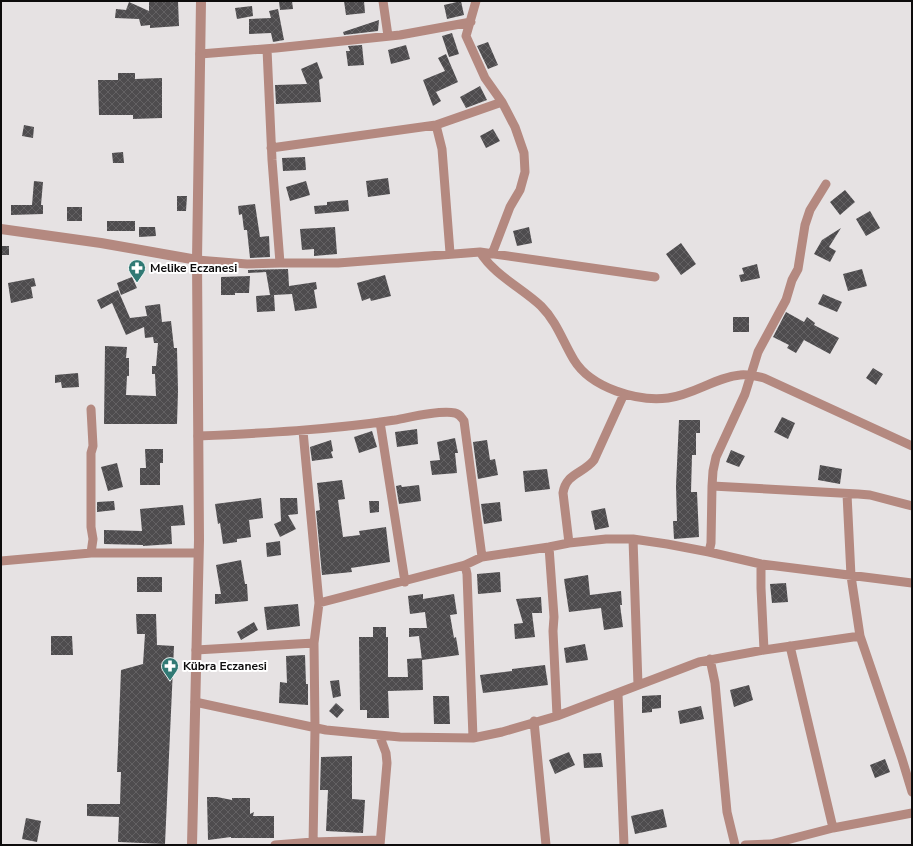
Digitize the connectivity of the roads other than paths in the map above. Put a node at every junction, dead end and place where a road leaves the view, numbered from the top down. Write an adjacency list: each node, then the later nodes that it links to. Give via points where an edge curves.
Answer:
1 (201, 1): 7 (street)
2 (384, 1): 5 (street)
3 (476, 1): 4 (street)
4 (471, 22): 5 (street); 8 (street, via 466,36 485,78)
5 (388, 36): 6 (street)
6 (267, 49): 7 (street); 10 (street)
7 (200, 54): 16 (street)
8 (502, 102): 9 (street); 15 (street, via 515,127 524,153 525,172 520,190 510,206)
9 (436, 124): 10 (street); 14 (street, via 442,149)
10 (271, 148): 17 (street)
11 (826, 184): 19 (street, via 810,210 798,269 786,300 758,352)
12 (1, 229): 16 (street)
13 (480, 252): 14 (street); 15 (street); 20 (street, via 492,268 548,314 584,372 597,382)
14 (450, 253): 17 (street, via 338,263)
15 (492, 254): 18 (street)
16 (196, 260): 17 (street, via 247,264); 24 (street)
17 (280, 262)
18 (655, 277)
19 (751, 375): 20 (street, via 728,377 691,392 667,398 654,399); 25 (street, via 764,378); 26 (street, via 716,457)
20 (624, 394): 30 (street, via 594,460 564,485)
21 (91, 409): 32 (street)
22 (380, 422): 23 (street); 35 (street, via 437,413 460,415 464,421); 40 (street)
23 (303, 431): 24 (street); 42 (street)
24 (198, 436): 34 (street)
25 (912, 446)
26 (712, 486): 27 (street); 33 (street)
27 (847, 494): 28 (street, via 870,495); 39 (street)
28 (912, 506)
29 (633, 539): 30 (street); 33 (street); 49 (street)
30 (569, 543): 31 (street)
31 (549, 548): 35 (street); 52 (street)
32 (91, 552): 34 (street); 36 (street)
33 (709, 552): 37 (street)
34 (198, 553): 46 (street)
35 (482, 557): 38 (street)
36 (1, 561)
37 (762, 564): 39 (street); 47 (street)
38 (465, 565): 40 (street); 56 (street)
39 (851, 576): 41 (street); 43 (street)
40 (405, 582): 42 (street)
41 (912, 583)
42 (319, 603): 44 (street)
43 (860, 636): 45 (street); 57 (street)
44 (314, 643): 46 (street); 54 (street)
45 (790, 646): 47 (street); 59 (street)
46 (196, 650): 51 (street)
47 (764, 650): 48 (street)
48 (710, 659): 49 (street); 66 (street, via 714,675 727,812)
49 (638, 685): 50 (street)
50 (618, 694): 52 (street); 65 (street)
51 (195, 702): 54 (street); 62 (street)
52 (557, 716): 53 (street)
53 (534, 722): 56 (street); 64 (street)
54 (315, 728): 55 (street); 61 (street)
55 (385, 736): 56 (street); 60 (street, via 380,737 387,763)
56 (473, 738)
57 (912, 792)
58 (912, 812): 59 (street)
59 (833, 828): 67 (street, via 771,844)
60 (380, 843): 61 (street)
61 (313, 844): 63 (street)
62 (192, 845)
63 (275, 845)
64 (546, 845)
65 (624, 845)
66 (734, 845)
67 (745, 845)

